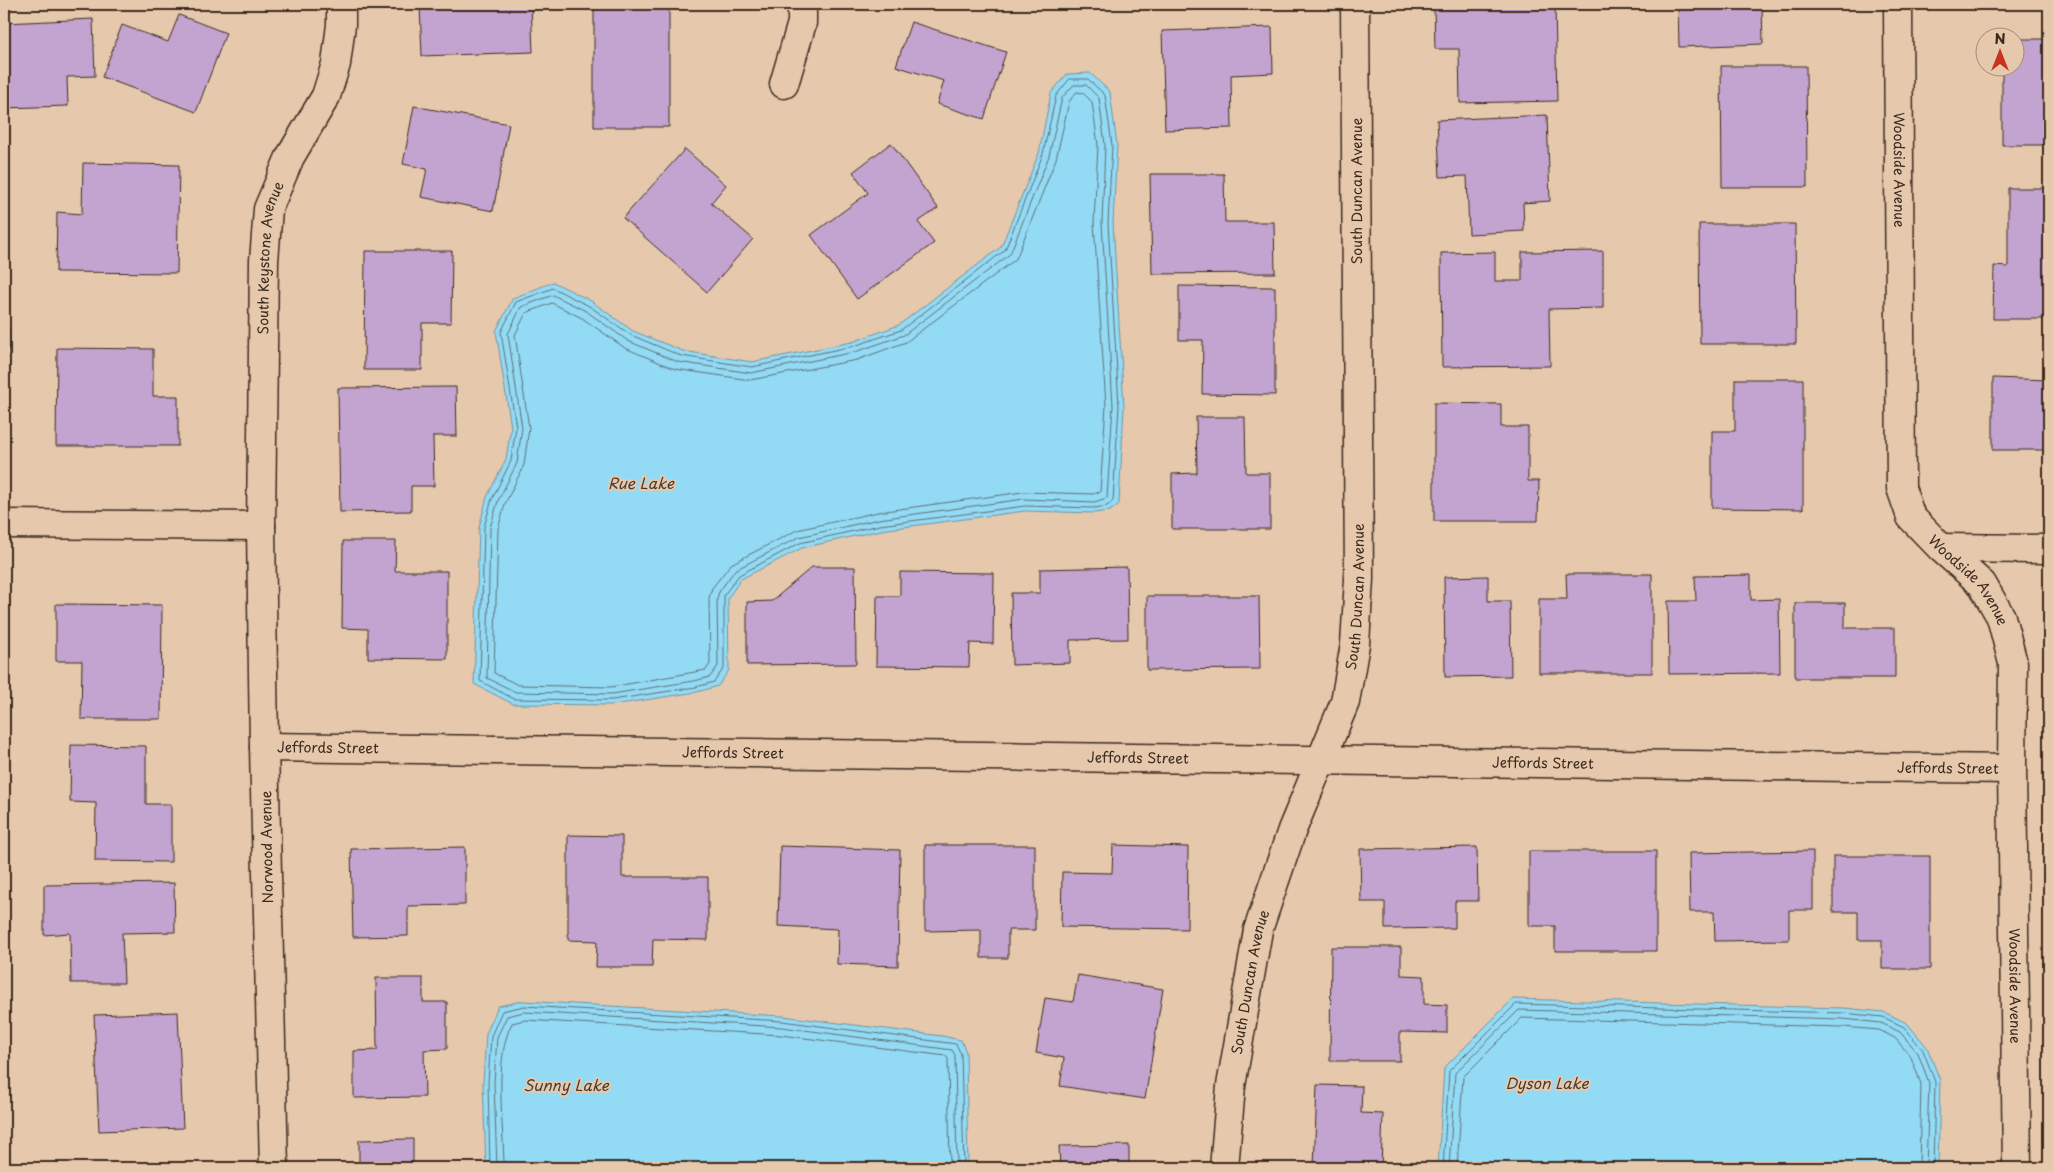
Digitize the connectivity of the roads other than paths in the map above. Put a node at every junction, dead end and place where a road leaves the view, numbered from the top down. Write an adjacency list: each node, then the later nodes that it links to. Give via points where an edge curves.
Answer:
1 (341, 4): 7 (street, South Keystone Avenue, via 336,64 326,96 290,157 268,209 264,261)
2 (802, 4): 5 (street, via 802,23)
3 (1355, 4): 11 (street, South Duncan Avenue, via 1359,579 1345,702)
4 (1898, 4): 8 (street, Woodside Avenue, via 1901,488 1911,518)
5 (784, 84)
6 (4, 524): 7 (street)
7 (261, 526): 10 (street, Norwood Avenue)
8 (1941, 548): 9 (street); 12 (street, Woodside Avenue, via 1982,584 2001,617 2013,663)
9 (2049, 549)
10 (264, 747): 11 (street, Jeffords Street); 13 (street, Norwood Avenue)
11 (1322, 760): 12 (street, Jeffords Street); 14 (street, South Duncan Avenue, via 1292,830 1258,930 1231,1086)
12 (2012, 768): 15 (street, Woodside Avenue)
13 (274, 1168)
14 (1224, 1168)
15 (2016, 1168)

